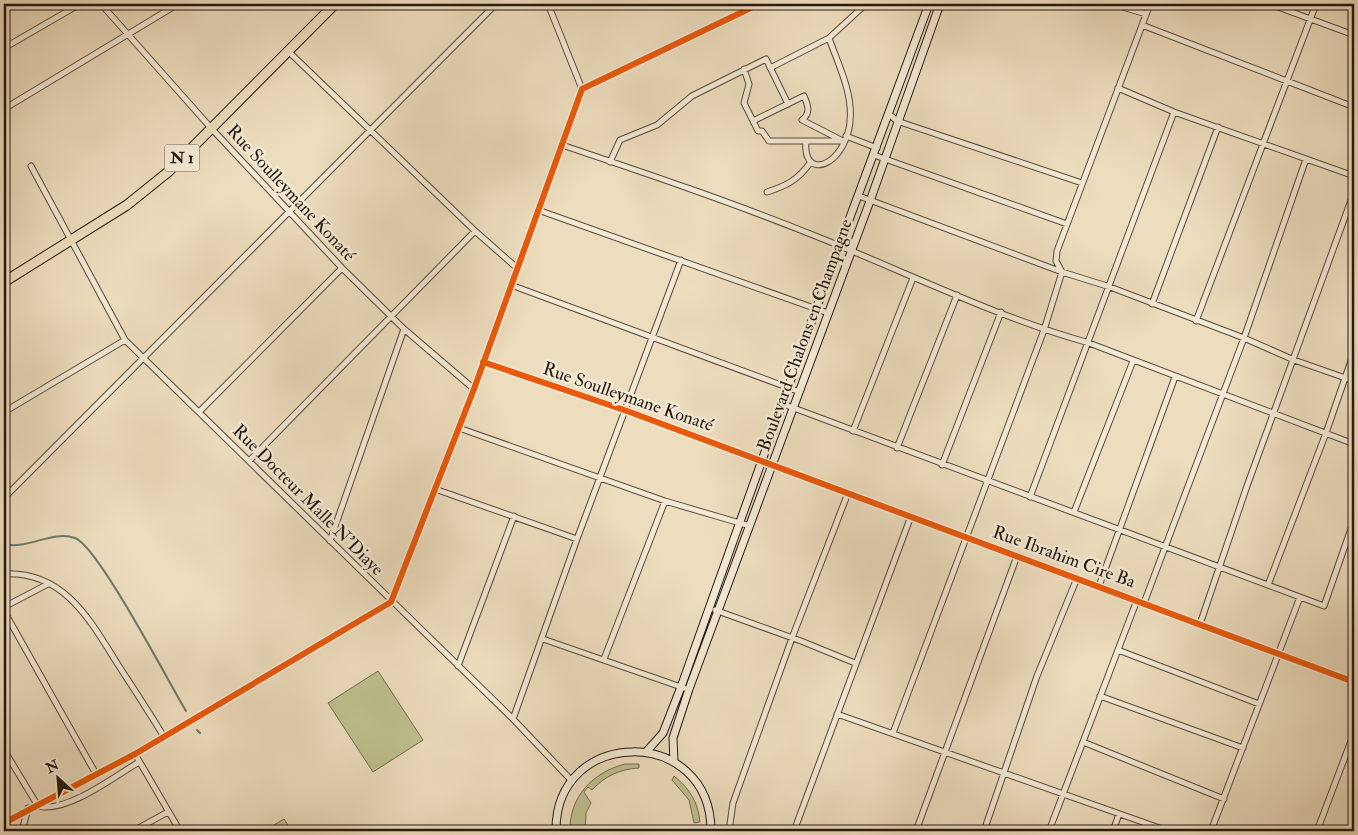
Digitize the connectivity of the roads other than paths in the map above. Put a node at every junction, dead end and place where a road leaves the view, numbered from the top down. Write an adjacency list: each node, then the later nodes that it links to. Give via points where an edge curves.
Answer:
1 (80, 4): 21 (street)
2 (101, 4): 18 (street, Rue Soulleymane Konaté)
3 (178, 4): 18 (street)
4 (335, 4): 22 (highway, N 1)
5 (496, 4): 37 (street)
6 (548, 4): 27 (street)
7 (760, 4): 27 (street)
8 (866, 4): 20 (street)
9 (929, 4): 32 (main road, Boulevard Chalons en Champagne)
10 (940, 4): 34 (main road, Boulevard Chalons en Champagne)
11 (1113, 4): 15 (street)
12 (1150, 4): 15 (street)
13 (1270, 4): 16 (street)
14 (1316, 4): 16 (street)
15 (1146, 14): 17 (street)
16 (1310, 19): 19 (street); 25 (street)
17 (1142, 25): 25 (street); 26 (street)
18 (126, 34): 30 (street); 35 (street, Rue Soulleymane Konaté)
19 (1354, 35)
20 (829, 38): 23 (street); 38 (street, via 847,88 850,121)
21 (4, 48)
22 (288, 51): 35 (highway, N 1); 37 (street)
23 (770, 68): 24 (street, via 766,59); 28 (street)
24 (744, 69): 33 (street, via 749,84 744,103); 45 (street, via 692,96 657,125 620,140)
25 (1285, 82): 29 (street); 41 (street)
26 (1118, 88): 31 (street); 49 (street)
27 (582, 89): 40 (street)
28 (788, 104): 33 (street); 38 (street, via 804,96 809,106 802,120)
29 (1354, 107)
30 (4, 109)
31 (1174, 112): 36 (street); 68 (street)
32 (889, 114): 34 (street); 42 (main road, Boulevard Chalons en Champagne)
33 (753, 121): 39 (street, via 769,142)
34 (897, 121): 43 (main road, Boulevard Chalons en Champagne); 49 (street)
35 (211, 128): 55 (street, Rue Soulleymane Konaté); 58 (highway, N 1, via 127,205)
36 (1218, 128): 41 (street); 70 (street)
37 (372, 131): 55 (street); 57 (street)
38 (845, 139): 39 (street); 42 (street); 46 (street, via 840,150 824,164)
39 (806, 141): 46 (street, via 806,156)
40 (562, 145): 45 (street); 54 (street)
41 (1263, 145): 44 (street); 75 (street)
42 (876, 152): 43 (street); 52 (main road, Boulevard Chalons en Champagne)
43 (884, 159): 53 (main road, Boulevard Chalons en Champagne); 56 (street)
44 (1306, 159): 48 (street); 79 (street)
45 (610, 162): 59 (street, via 716,198)
46 (810, 163): 50 (street, via 790,184)
47 (31, 166): 58 (street, Rue Docteur Malle N'Diaye)
48 (1354, 176)
49 (1082, 183): 56 (street)
50 (767, 192)
51 (1354, 192): 84 (street)
52 (859, 196): 53 (street); 59 (main road, Boulevard Chalons en Champagne)
53 (870, 201): 60 (main road, Boulevard Chalons en Champagne); 64 (street)
54 (538, 210): 61 (street); 63 (street)
55 (290, 212): 62 (street, Rue Soulleymane Konaté); 83 (street)
56 (1067, 224): 64 (street, via 1056,261)
57 (475, 231): 63 (street); 74 (street)
58 (71, 242): 66 (highway, N 1); 80 (street, Rue Docteur Malle N'Diaye)
59 (840, 246): 60 (street); 71 (main road, Boulevard Chalons en Champagne)
60 (851, 251): 65 (street); 72 (main road, Boulevard Chalons en Champagne)
61 (681, 260): 71 (street); 78 (street)
62 (342, 268): 74 (street, Rue Soulleymane Konaté); 98 (street)
63 (517, 268): 67 (street)
64 (1062, 272): 68 (street); 77 (street)
65 (913, 278): 69 (street); 101 (street)
66 (4, 282)
67 (511, 285): 78 (street); 86 (street)
68 (1110, 287): 70 (street); 81 (street)
69 (956, 295): 73 (street); 104 (street)
70 (1152, 304): 75 (street)
71 (816, 309): 72 (street); 90 (main road, Boulevard Chalons en Champagne)
72 (828, 312): 92 (main road, Boulevard Chalons en Champagne)
73 (1000, 312): 77 (street); 108 (street)
74 (391, 317): 76 (street, Rue Soulleymane Konaté); 105 (street)
75 (1196, 321): 79 (street)
76 (404, 329): 91 (street, Rue Soulleymane Konaté); 125 (street)
77 (1044, 330): 81 (street); 110 (street)
78 (654, 338): 90 (street); 96 (street)
79 (1244, 338): 84 (street); 93 (street)
80 (126, 340): 83 (street, Rue Docteur Malle N'Diaye); 97 (street)
81 (1089, 343): 85 (street); 113 (street)
82 (1354, 352): 88 (street)
83 (144, 360): 98 (street, Rue Docteur Malle N'Diaye); 114 (street)
84 (1294, 360): 88 (street); 99 (street)
85 (1132, 361): 87 (street); 116 (street)
86 (483, 362): 91 (street); 96 (street, Rue Soulleymane Konaté)
87 (1175, 377): 93 (street); 122 (street)
88 (1345, 377): 89 (street); 102 (street)
89 (1354, 381)
90 (788, 388): 92 (street); 94 (main road, Boulevard Chalons en Champagne)
91 (474, 389): 100 (street)
92 (800, 392): 95 (main road, Boulevard Chalons en Champagne)
93 (1221, 393): 99 (street); 126 (street)
94 (783, 404): 95 (street); 106 (main road, Boulevard Chalons en Champagne)
95 (794, 408): 101 (street); 107 (main road, Boulevard Chalons en Champagne)
96 (627, 411): 106 (street, Rue Soulleymane Konaté); 109 (street)
97 (4, 412)
98 (199, 412): 105 (street, Rue Docteur Malle N'Diaye)
99 (1274, 414): 102 (street); 128 (street)
100 (459, 428): 109 (street); 111 (street)
101 (853, 431): 104 (street)
102 (1326, 433): 103 (street); 132 (street)
103 (1354, 444)
104 (897, 448): 108 (street)
105 (248, 461): 125 (street, Rue Docteur Malle N'Diaye)
106 (763, 461): 107 (street, Rue Ibrahim Cire Ba); 120 (main road, Boulevard Chalons en Champagne)
107 (773, 465): 112 (street, Rue Ibrahim Cire Ba); 121 (main road, Boulevard Chalons en Champagne)
108 (942, 465): 110 (street)
109 (601, 478): 115 (street); 124 (street)
110 (988, 482): 113 (street); 123 (street)
111 (435, 489): 117 (street); 136 (street)
112 (848, 493): 118 (street, Rue Ibrahim Cire Ba); 142 (street)
113 (1030, 497): 116 (street)
114 (4, 498)
115 (665, 501): 120 (street); 146 (street)
116 (1074, 512): 122 (street)
117 (514, 516): 124 (street); 148 (street)
118 (911, 516): 123 (street, Rue Ibrahim Cire Ba); 147 (street)
119 (1354, 520): 134 (street, via 1324,606)
120 (740, 523): 121 (street); 139 (main road, Boulevard Chalons en Champagne)
121 (750, 526): 139 (main road, Boulevard Chalons en Champagne)
122 (1120, 529): 126 (street); 133 (street)
123 (968, 538): 127 (street, Rue Ibrahim Cire Ba); 156 (street)
124 (577, 539): 143 (street)
125 (330, 541): 136 (street, Rue Docteur Malle N'Diaye)
126 (1165, 547): 128 (street); 137 (street)
127 (1017, 556): 130 (street, Rue Ibrahim Cire Ba); 162 (street)
128 (1218, 568): 132 (street); 141 (street)
129 (4, 574): 131 (street)
130 (1077, 578): 133 (street, Rue Ibrahim Cire Ba); 167 (street)
131 (49, 583): 138 (street); 158 (street, via 85,612)
132 (1268, 585): 134 (street)
133 (1099, 586): 135 (street, Rue Ibrahim Cire Ba)
134 (1300, 597): 145 (street)
135 (1137, 600): 137 (street, Rue Ibrahim Cire Ba); 144 (street)
136 (391, 602): 148 (street, Rue Docteur Malle N'Diaye); 158 (street)
137 (1144, 603): 141 (street, Rue Ibrahim Cire Ba)
138 (4, 607)
139 (714, 609): 142 (street); 150 (main road, Boulevard Chalons en Champagne); 151 (main road, Boulevard Chalons en Champagne)
140 (4, 611): 168 (street)
141 (1200, 624): 145 (street, Rue Ibrahim Cire Ba)
142 (792, 638): 147 (street); 185 (street, via 732,803)
143 (543, 639): 146 (street); 155 (street)
144 (1118, 650): 152 (street); 153 (street)
145 (1278, 653): 149 (street, Rue Ibrahim Cire Ba); 153 (street)
146 (604, 659): 150 (street)
147 (855, 664): 154 (street)
148 (458, 666): 155 (street, Rue Docteur Malle N'Diaye)
149 (1354, 682)
150 (681, 687): 151 (street); 163 (main road, Boulevard Chalons en Champagne, via 663,733)
151 (689, 689): 166 (main road, Boulevard Chalons en Champagne, via 673,738)
152 (1100, 696): 159 (street); 160 (street)
153 (1260, 704): 160 (street)
154 (837, 714): 156 (street); 186 (street)
155 (513, 719): 169 (street, Rue Docteur Malle N'Diaye)
156 (893, 733): 162 (street)
157 (1354, 736): 192 (street)
158 (164, 737): 164 (street)
159 (1083, 742): 170 (street); 171 (street)
160 (1243, 748): 171 (street)
161 (4, 750): 172 (street)
162 (944, 751): 167 (street); 187 (street)
163 (646, 752): 166 (main road); 169 (main road, via 625,751 604,757 585,768)
164 (135, 754): 165 (street); 168 (street)
165 (139, 762): 172 (street, via 61,806); 174 (street)
166 (674, 762): 184 (main road, via 689,774 704,794)
167 (1003, 772): 170 (street); 188 (street)
168 (96, 774): 172 (street)
169 (572, 781): 183 (main road, via 561,801)
170 (1064, 794): 175 (street); 189 (street)
171 (1224, 799): 191 (street)
172 (38, 806): 173 (street)
173 (28, 808): 176 (street); 180 (street)
174 (168, 812): 181 (street); 182 (street)
175 (1119, 814): 178 (street); 190 (street)
176 (4, 823)
177 (4, 828): 179 (street)
178 (1164, 830)
179 (7, 831)
180 (22, 831)
181 (132, 831)
182 (180, 831)
183 (556, 831)
184 (712, 831)
185 (729, 831)
186 (794, 831)
187 (916, 831)
188 (984, 831)
189 (1049, 831)
190 (1113, 831)
191 (1211, 831)
192 (1317, 831)

